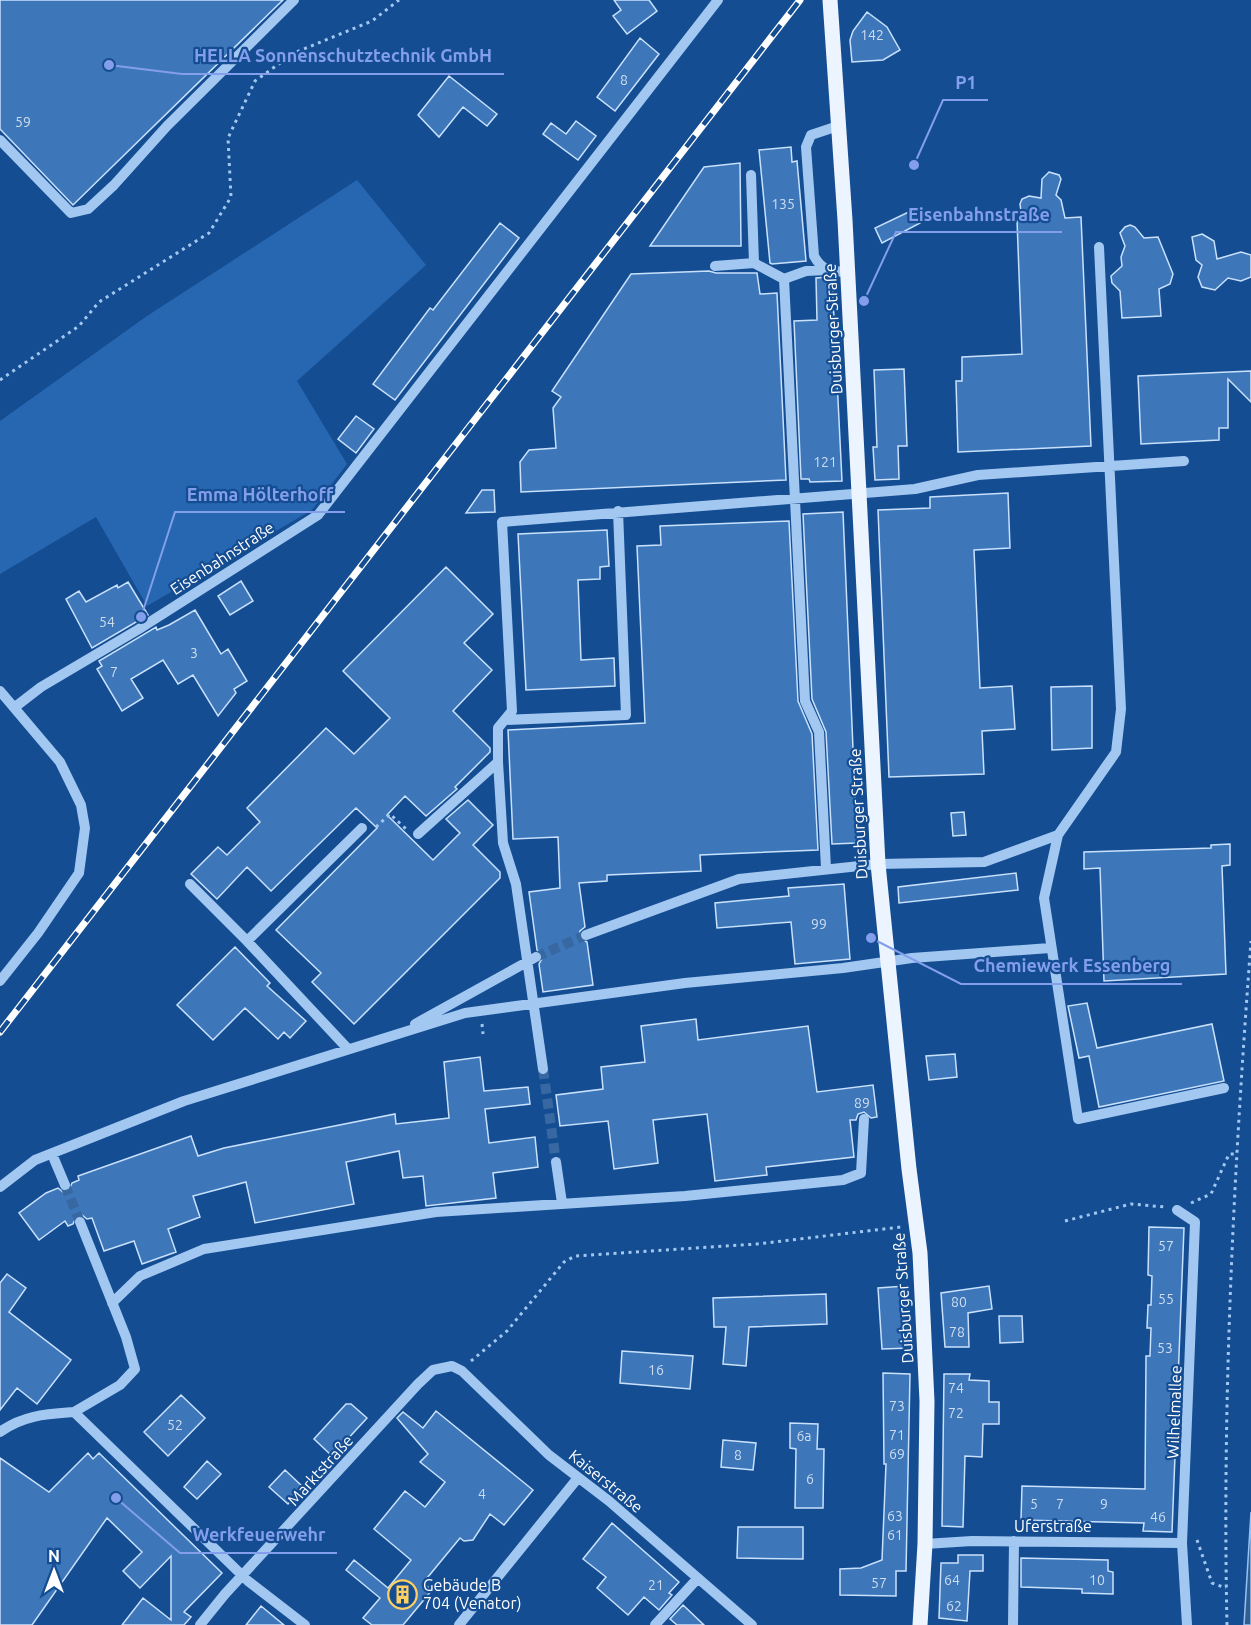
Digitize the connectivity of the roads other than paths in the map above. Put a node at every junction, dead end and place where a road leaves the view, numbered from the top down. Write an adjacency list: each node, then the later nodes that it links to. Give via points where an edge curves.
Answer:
1 (294, 0): 5 (street, via 232,58 88,209 71,213)
2 (718, 0): 19 (street, Eisenbahnstraße, via 318,514)
3 (830, 0): 4 (main road, Duisburger Straße)
4 (838, 126): 10 (street, via 811,135 806,147 814,255 819,266); 11 (main road, Duisburger Straße)
5 (0, 140)
6 (751, 175): 8 (street)
7 (1099, 247): 14 (street)
8 (754, 263): 9 (street); 12 (street)
9 (715, 266)
10 (827, 270): 11 (street); 12 (street, via 806,271)
11 (848, 272): 15 (main road, Duisburger Straße)
12 (784, 279): 16 (street)
13 (1184, 461): 14 (street)
14 (1107, 466): 15 (street, via 978,475 915,489); 24 (street, via 1121,709 1116,752)
15 (860, 492): 16 (street); 25 (main road, Duisburger Straße)
16 (794, 497): 17 (street); 26 (street, via 805,701 819,732)
17 (618, 511): 20 (street, via 502,522 513,711); 20 (street, via 626,715)
18 (0, 691): 19 (street)
19 (15, 707): 33 (street, via 60,762 81,805 85,828 79,873)
20 (505, 720): 21 (street, via 498,728)
21 (498, 762): 23 (street); 31 (street, via 503,843 516,884)
22 (362, 828): 29 (street)
23 (418, 834)
24 (1058, 835): 25 (street, via 984,862); 30 (street, via 1044,898)
25 (878, 864): 26 (street); 32 (main road, Duisburger Straße)
26 (826, 868): 28 (street, via 739,879)
27 (190, 884): 29 (street)
28 (586, 935)
29 (247, 940): 36 (street)
30 (1050, 948): 32 (street); 38 (street, via 1078,1119)
31 (531, 959): 34 (street); 35 (street)
32 (888, 962): 34 (street, via 685,983); 54 (main road, Duisburger Straße, via 920,1253 927,1401)
33 (0, 981)
34 (534, 1004): 35 (street, via 465,1013); 37 (street)
35 (396, 1035): 36 (street)
36 (348, 1049): 40 (street, via 184,1101)
37 (543, 1069)
38 (1224, 1088)
39 (864, 1119): 44 (street, via 861,1173 843,1180 685,1196)
40 (52, 1154): 42 (street); 43 (street, via 35,1160)
41 (556, 1162): 44 (street)
42 (65, 1185)
43 (0, 1187)
44 (562, 1203): 47 (street, via 436,1212 204,1249 141,1276)
45 (1177, 1210): 53 (street, Wilhelmallee, via 1195,1222)
46 (80, 1222): 47 (street)
47 (112, 1303): 49 (street, via 135,1369 120,1385)
48 (441, 1366): 51 (street, Kaiserstraße, via 462,1371); 55 (street, Marktstraße, via 418,1384)
49 (74, 1412): 50 (street, via 34,1415); 55 (street)
50 (0, 1432)
51 (577, 1479): 56 (street, Kaiserstraße, via 609,1501); 59 (street)
52 (1014, 1541): 53 (street, Uferstraße); 54 (street, Uferstraße); 63 (street)
53 (1182, 1543): 64 (street, Wilhelmallee)
54 (925, 1544): 62 (main road, Duisburger Straße)
55 (243, 1575): 57 (street, Marktstraße); 58 (street)
56 (698, 1578): 60 (street); 61 (street, Kaiserstraße)
57 (200, 1625)
58 (305, 1625)
59 (459, 1625)
60 (655, 1625)
61 (752, 1625)
62 (920, 1625)
63 (1013, 1625)
64 (1188, 1625)

